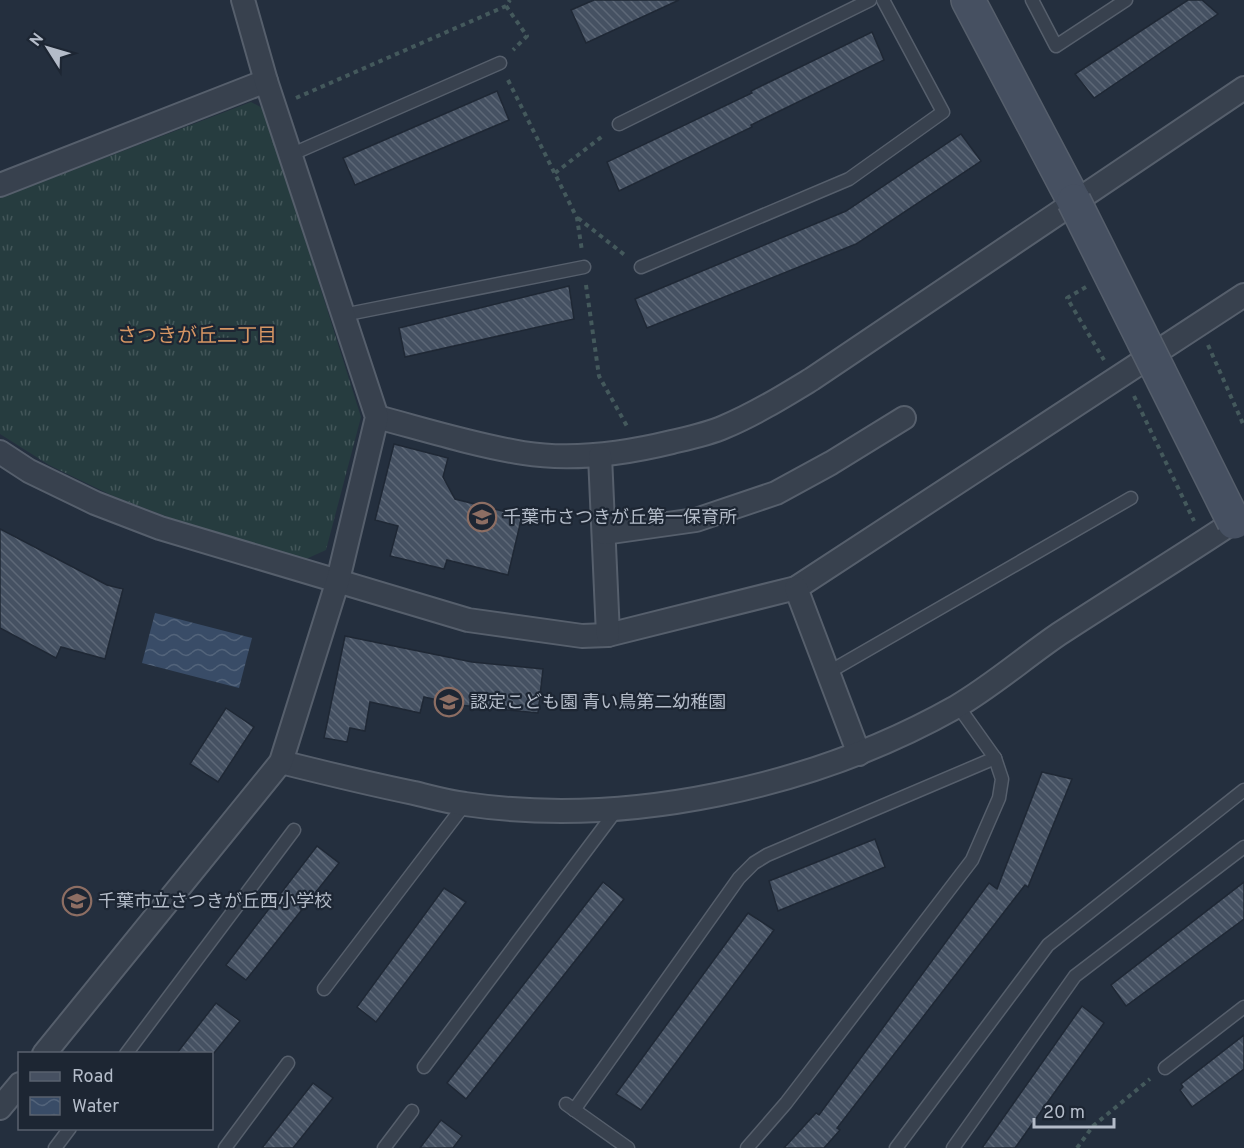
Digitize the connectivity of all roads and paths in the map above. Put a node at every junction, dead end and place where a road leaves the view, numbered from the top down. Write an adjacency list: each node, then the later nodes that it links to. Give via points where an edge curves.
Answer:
1 (243, 0): 10 (street)
2 (510, 0): 8 (path)
3 (870, 0): 13 (lane)
4 (883, 0): 20 (lane, via 943,112 849,179)
5 (968, 0): 17 (street)
6 (1032, 0): 7 (lane, via 1056,46)
7 (1126, 0)
8 (506, 6): 9 (path, via 527,36); 12 (path)
9 (500, 63): 14 (lane); 15 (path)
10 (266, 81): 12 (street); 16 (street)
11 (1244, 88): 17 (street)
12 (274, 108): 14 (street)
13 (619, 124): 15 (path)
14 (290, 155): 23 (street)
15 (555, 173): 18 (path)
16 (0, 185)
17 (1074, 201): 21 (street, bridge); 29 (street, via 767,406 723,428)
18 (577, 218): 19 (path); 20 (path)
19 (584, 267): 23 (lane); 29 (path, via 599,376)
20 (641, 267)
21 (1110, 273): 25 (path, via 1067,298); 33 (street, bridge)
22 (1244, 295): 24 (street)
23 (343, 315): 26 (street)
24 (1199, 324): 25 (street); 28 (path)
25 (1120, 376): 35 (path); 37 (street)
26 (377, 417): 31 (street, via 525,453); 36 (street)
27 (904, 418): 34 (street, via 776,493 696,520)
28 (1244, 426)
29 (640, 450): 31 (street)
30 (0, 452): 36 (street, via 39,476 138,520)
31 (600, 456): 34 (street)
32 (1131, 498): 39 (lane)
33 (1241, 526): 35 (street)
34 (604, 533): 38 (street)
35 (1204, 541): 40 (street, via 1058,635)
36 (338, 580): 38 (street, via 468,620 582,636); 43 (street)
37 (796, 588): 38 (street); 39 (street)
38 (608, 635)
39 (829, 672): 41 (street)
40 (958, 706): 41 (street); 42 (lane)
41 (859, 754): 46 (street, via 734,792)
42 (995, 758): 63 (lane, via 753,863 570,1107); 64 (lane, via 1002,779 999,798 972,860 786,1103)
43 (281, 762): 45 (street); 51 (street)
44 (1244, 790): 65 (lane, via 1048,945)
45 (465, 804): 46 (street, via 591,811); 49 (lane)
46 (618, 808): 54 (lane)
47 (294, 830): 52 (lane)
48 (1244, 846): 66 (lane, via 1075,976)
49 (324, 989)
50 (1244, 1007): 55 (lane)
51 (45, 1052)
52 (127, 1052)
53 (288, 1064): 61 (lane)
54 (424, 1067)
55 (1165, 1068): 67 (path, via 1093,1126)
56 (18, 1086): 57 (street)
57 (0, 1108)
58 (412, 1111): 62 (lane)
59 (68, 1130): 60 (lane)
60 (55, 1148)
61 (225, 1148)
62 (384, 1148)
63 (628, 1148)
64 (747, 1148)
65 (896, 1148)
66 (953, 1148)
67 (1077, 1148)

